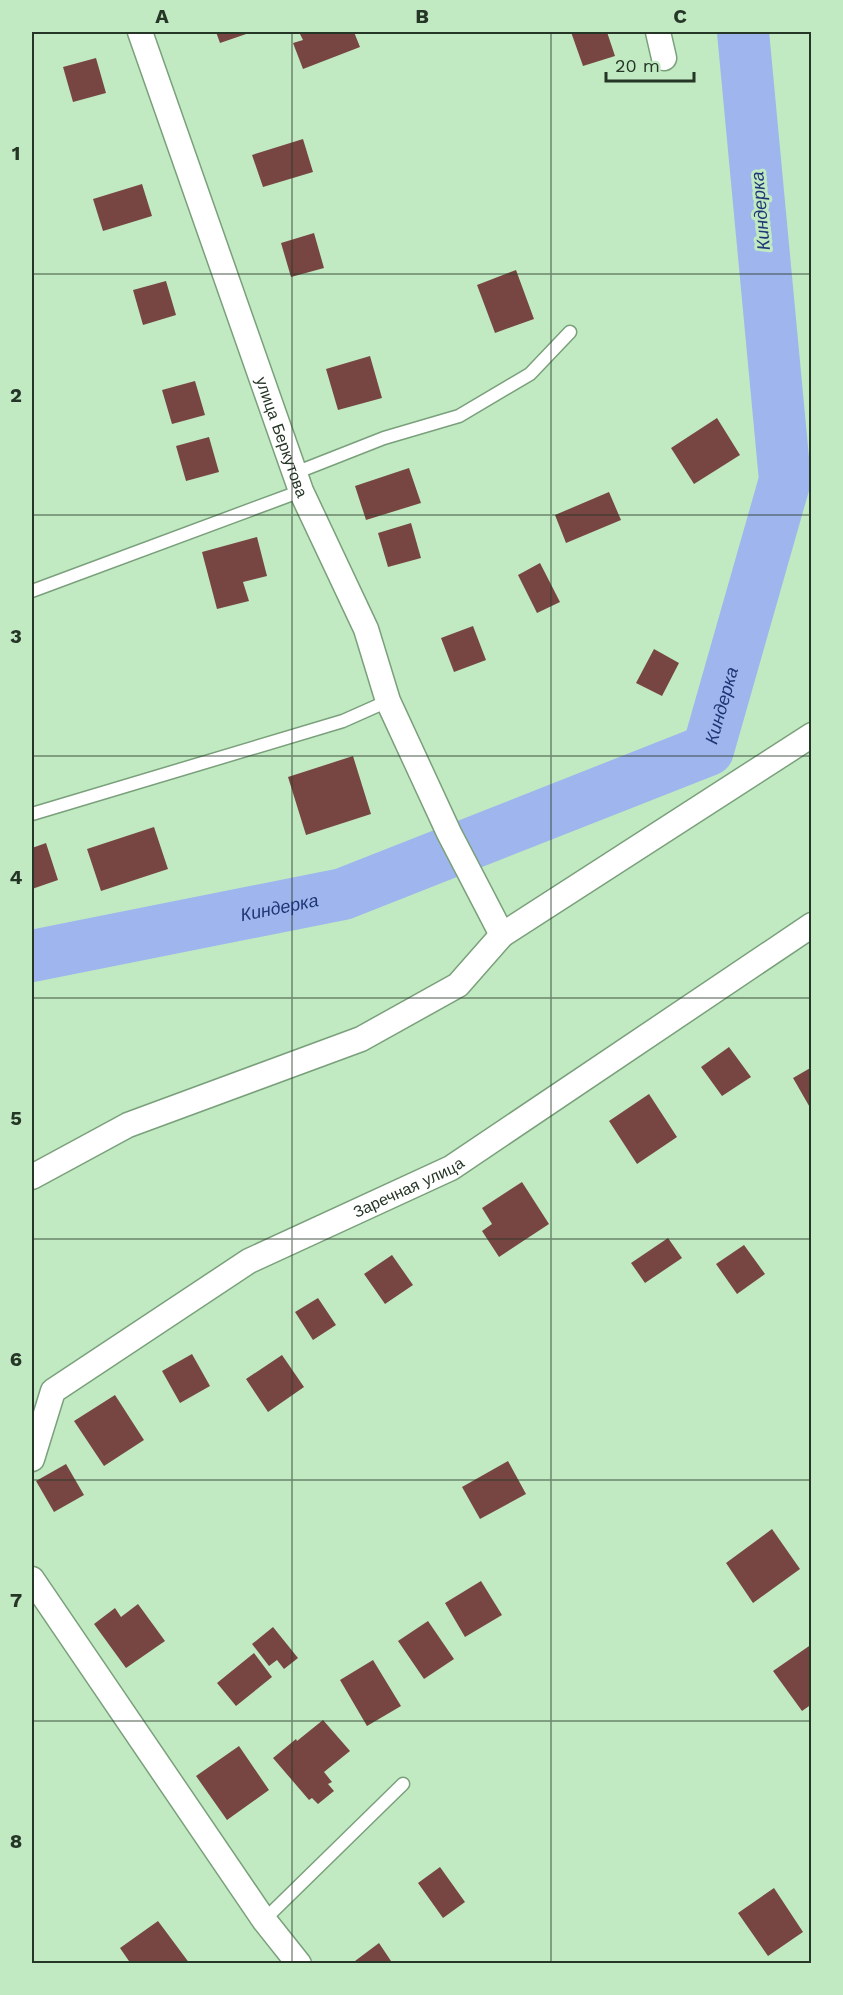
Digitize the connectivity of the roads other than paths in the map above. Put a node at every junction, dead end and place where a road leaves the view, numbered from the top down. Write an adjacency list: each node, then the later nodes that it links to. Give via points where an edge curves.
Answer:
1 (140, 32): 5 (street, улица Беркутова)
2 (658, 32): 3 (street)
3 (664, 58)
4 (570, 332): 5 (lane, via 530,374 459,416 384,438)
5 (298, 482): 6 (lane); 7 (street, улица Беркутова, via 366,629)
6 (32, 591)
7 (388, 701): 9 (lane, via 343,721); 11 (street, улица Беркутова)
8 (812, 735): 11 (street)
9 (32, 814)
10 (812, 925): 13 (street, Заречная улица, via 451,1168 249,1261 53,1391)
11 (502, 935): 12 (street, via 458,985 361,1039 128,1125)
12 (32, 1178)
13 (32, 1459)
14 (32, 1579): 16 (street)
15 (403, 1784): 16 (lane)
16 (264, 1920): 17 (street)
17 (299, 1964)

